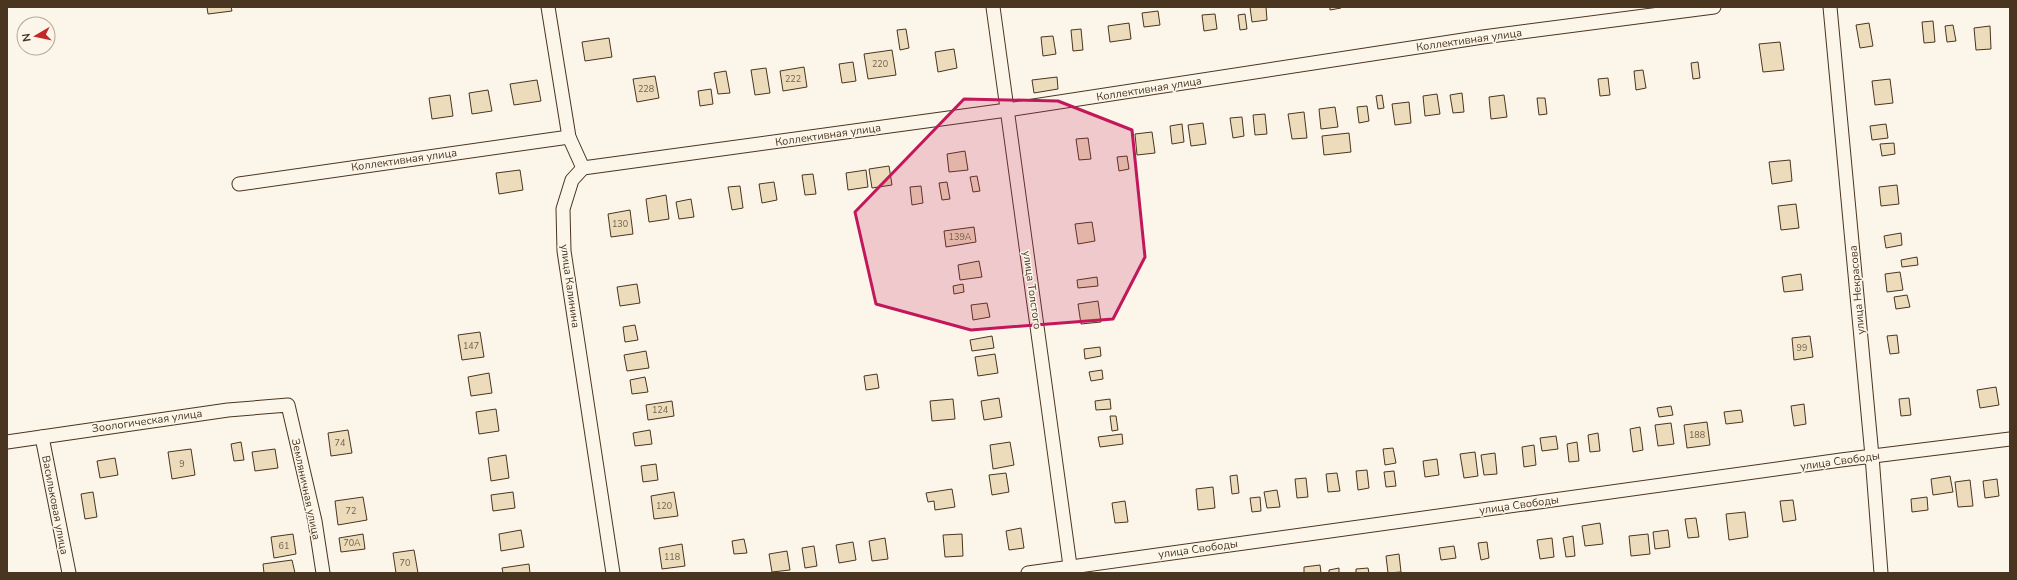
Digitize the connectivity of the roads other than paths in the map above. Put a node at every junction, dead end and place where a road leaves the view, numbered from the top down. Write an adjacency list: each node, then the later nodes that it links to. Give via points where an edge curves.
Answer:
1 (548, 7): 6 (street)
2 (993, 7): 5 (street, улица Толстого)
3 (1714, 7): 5 (street, Коллективная улица, via 1483,38)
4 (1830, 7): 13 (street, улица Некрасова)
5 (1008, 110): 7 (street, Коллективная улица); 14 (street, улица Толстого)
6 (569, 137): 7 (street); 8 (street, Коллективная улица)
7 (583, 168): 17 (street, улица Калинина, via 572,180 563,209 564,251)
8 (239, 184)
9 (288, 405): 10 (street, Зоологическая улица, via 228,410); 16 (street, Земляничная улица, via 315,521)
10 (42, 437): 12 (street, Зоологическая улица); 15 (street, Васильковая улица)
11 (2010, 439): 13 (street, улица Свободы)
12 (7, 442)
13 (1872, 456): 14 (street, улица Свободы); 19 (street, улица Некрасова)
14 (1070, 570): 18 (street, улица Свободы)
15 (69, 573)
16 (323, 573)
17 (613, 573)
18 (1028, 573)
19 (1881, 573)

